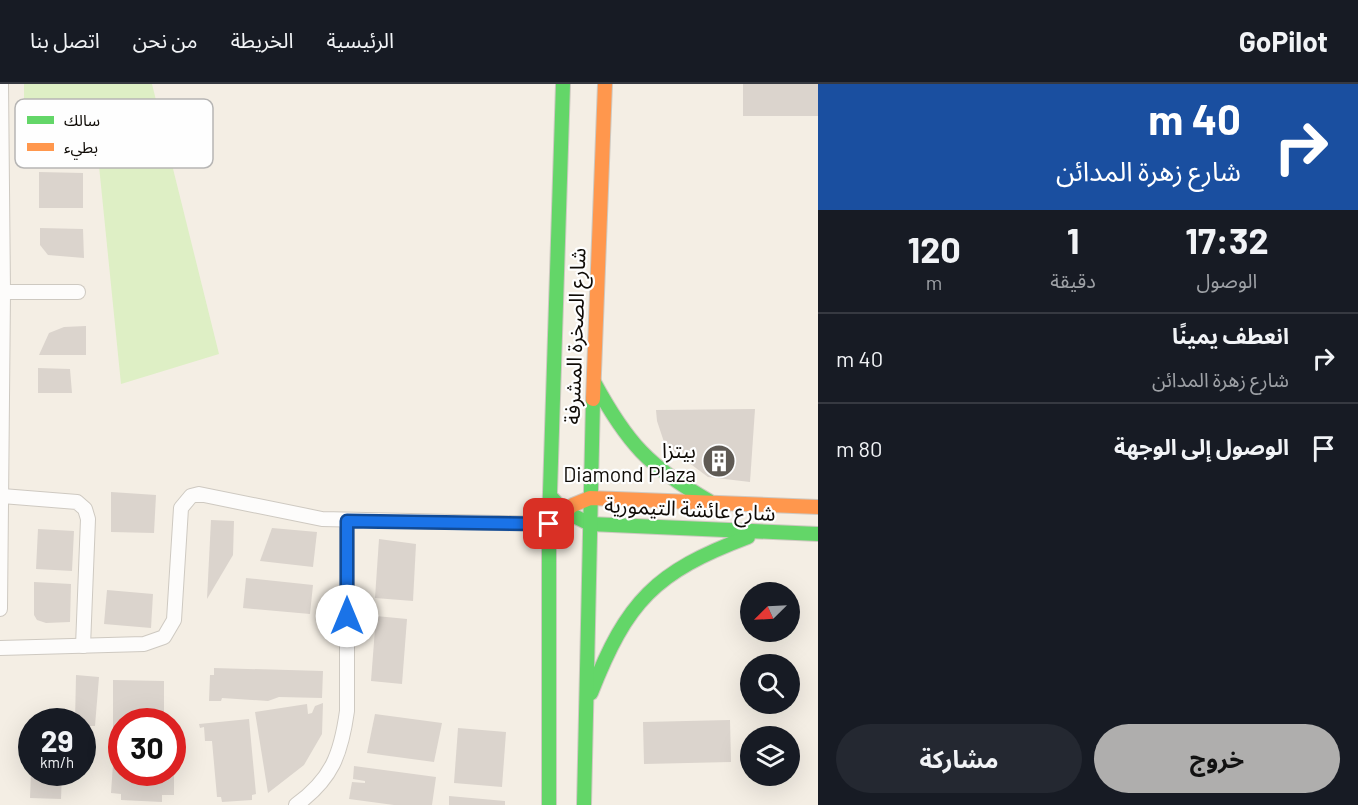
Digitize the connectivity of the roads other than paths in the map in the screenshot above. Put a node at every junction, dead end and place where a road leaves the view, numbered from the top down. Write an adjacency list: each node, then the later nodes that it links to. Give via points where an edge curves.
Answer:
1 (1, 84): 4 (street)
2 (563, 84): 9 (main road, شارع الصخرة المشرفة)
3 (605, 84): 6 (main road, شارع الصخرة المشرفة)
4 (2, 292): 5 (street); 7 (street)
5 (78, 292)
6 (593, 380): 10 (main road, شارع الصخرة المشرفة); 11 (main road, via 635,450 672,480)
7 (1, 460): 8 (street)
8 (2, 496): 19 (street); 20 (street, via 77,502 85,510 88,519)
9 (551, 497): 13 (main road, شارع عائشة التيمورية); 15 (main road, شارع الصخرة المشرفة)
10 (590, 498): 11 (main road, شارع عائشة التيمورية); 13 (main road, شارع عائشة التيمورية); 16 (main road, شارع الصخرة المشرفة)
11 (713, 503): 12 (main road, شارع عائشة التيمورية)
12 (818, 507)
13 (564, 511): 15 (main road, شارع عائشة التيمورية); 16 (main road, شارع عائشة التيمورية)
14 (347, 521): 15 (street); 20 (street, via 297,515 199,494 191,496 182,508 174,620 170,630 154,643); 23 (street, via 347,711 334,765)
15 (549, 524): 26 (main road, شارع الصخرة المشرفة)
16 (590, 524): 17 (main road, شارع عائشة التيمورية); 22 (main road, شارع الصخرة المشرفة)
17 (758, 534): 18 (main road, شارع عائشة التيمورية); 22 (main road, via 683,565 634,604 618,626)
18 (818, 534)
19 (0, 609)
20 (83, 646): 21 (street)
21 (0, 648)
22 (585, 709): 27 (main road, شارع الصخرة المشرفة)
23 (316, 791): 24 (street); 25 (street)
24 (296, 805)
25 (314, 805)
26 (549, 805)
27 (584, 805)

